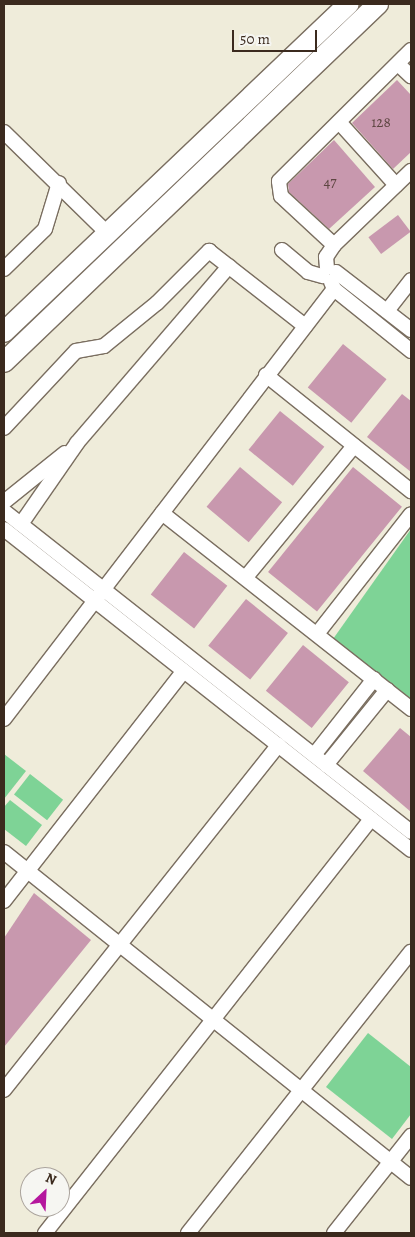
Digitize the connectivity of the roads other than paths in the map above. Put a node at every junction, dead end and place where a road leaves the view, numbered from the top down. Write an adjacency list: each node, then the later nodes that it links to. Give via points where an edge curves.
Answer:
1 (349, 4): 11 (highway)
2 (378, 4): 23 (highway)
3 (410, 53): 4 (street)
4 (398, 64): 5 (street); 6 (street)
5 (411, 76)
6 (339, 122): 10 (street); 12 (street, via 279,181 278,190)
7 (4, 132): 9 (street)
8 (411, 171): 10 (street)
9 (59, 183): 11 (street); 15 (street, via 46,229)
10 (396, 186): 12 (street)
11 (107, 233): 21 (highway)
12 (334, 245): 16 (street, via 326,257)
13 (282, 250): 16 (street, via 308,272)
14 (229, 266): 19 (street); 25 (street, via 209,251 157,303 104,346 76,351); 26 (street)
15 (4, 269)
16 (330, 277): 18 (street); 19 (street); 22 (street)
17 (411, 280): 18 (street)
18 (387, 310): 20 (street)
19 (306, 326): 24 (street)
20 (411, 330)
21 (4, 332)
22 (411, 351)
23 (4, 362)
24 (266, 375): 27 (street); 31 (street)
25 (4, 428)
26 (78, 443): 29 (street); 33 (street)
27 (354, 446): 28 (street); 35 (street)
28 (411, 492)
29 (4, 502)
30 (4, 511): 33 (street)
31 (162, 513): 35 (street); 36 (street)
32 (411, 514): 37 (street)
33 (21, 524): 36 (street)
34 (4, 530): 36 (street)
35 (246, 576): 37 (street)
36 (100, 597): 38 (street); 42 (street); 44 (street)
37 (317, 634): 39 (street)
38 (184, 671): 43 (street); 50 (street)
39 (374, 679): 40 (street); 44 (street)
40 (387, 690): 41 (street); 44 (street)
41 (411, 709)
42 (4, 719)
43 (278, 745): 45 (street); 52 (street)
44 (320, 760): 45 (street); 47 (street)
45 (312, 772): 46 (street)
46 (371, 819): 48 (street); 54 (street)
47 (411, 832)
48 (411, 850)
49 (4, 852): 50 (street)
50 (27, 871): 51 (street); 52 (street)
51 (4, 901)
52 (120, 945): 54 (street); 55 (street)
53 (411, 952): 56 (street)
54 (213, 1020): 56 (street); 60 (street)
55 (4, 1090)
56 (302, 1090): 58 (street); 61 (street)
57 (411, 1136): 58 (street)
58 (391, 1162): 59 (street); 62 (street)
59 (411, 1178)
60 (45, 1233)
61 (188, 1233)
62 (334, 1233)

